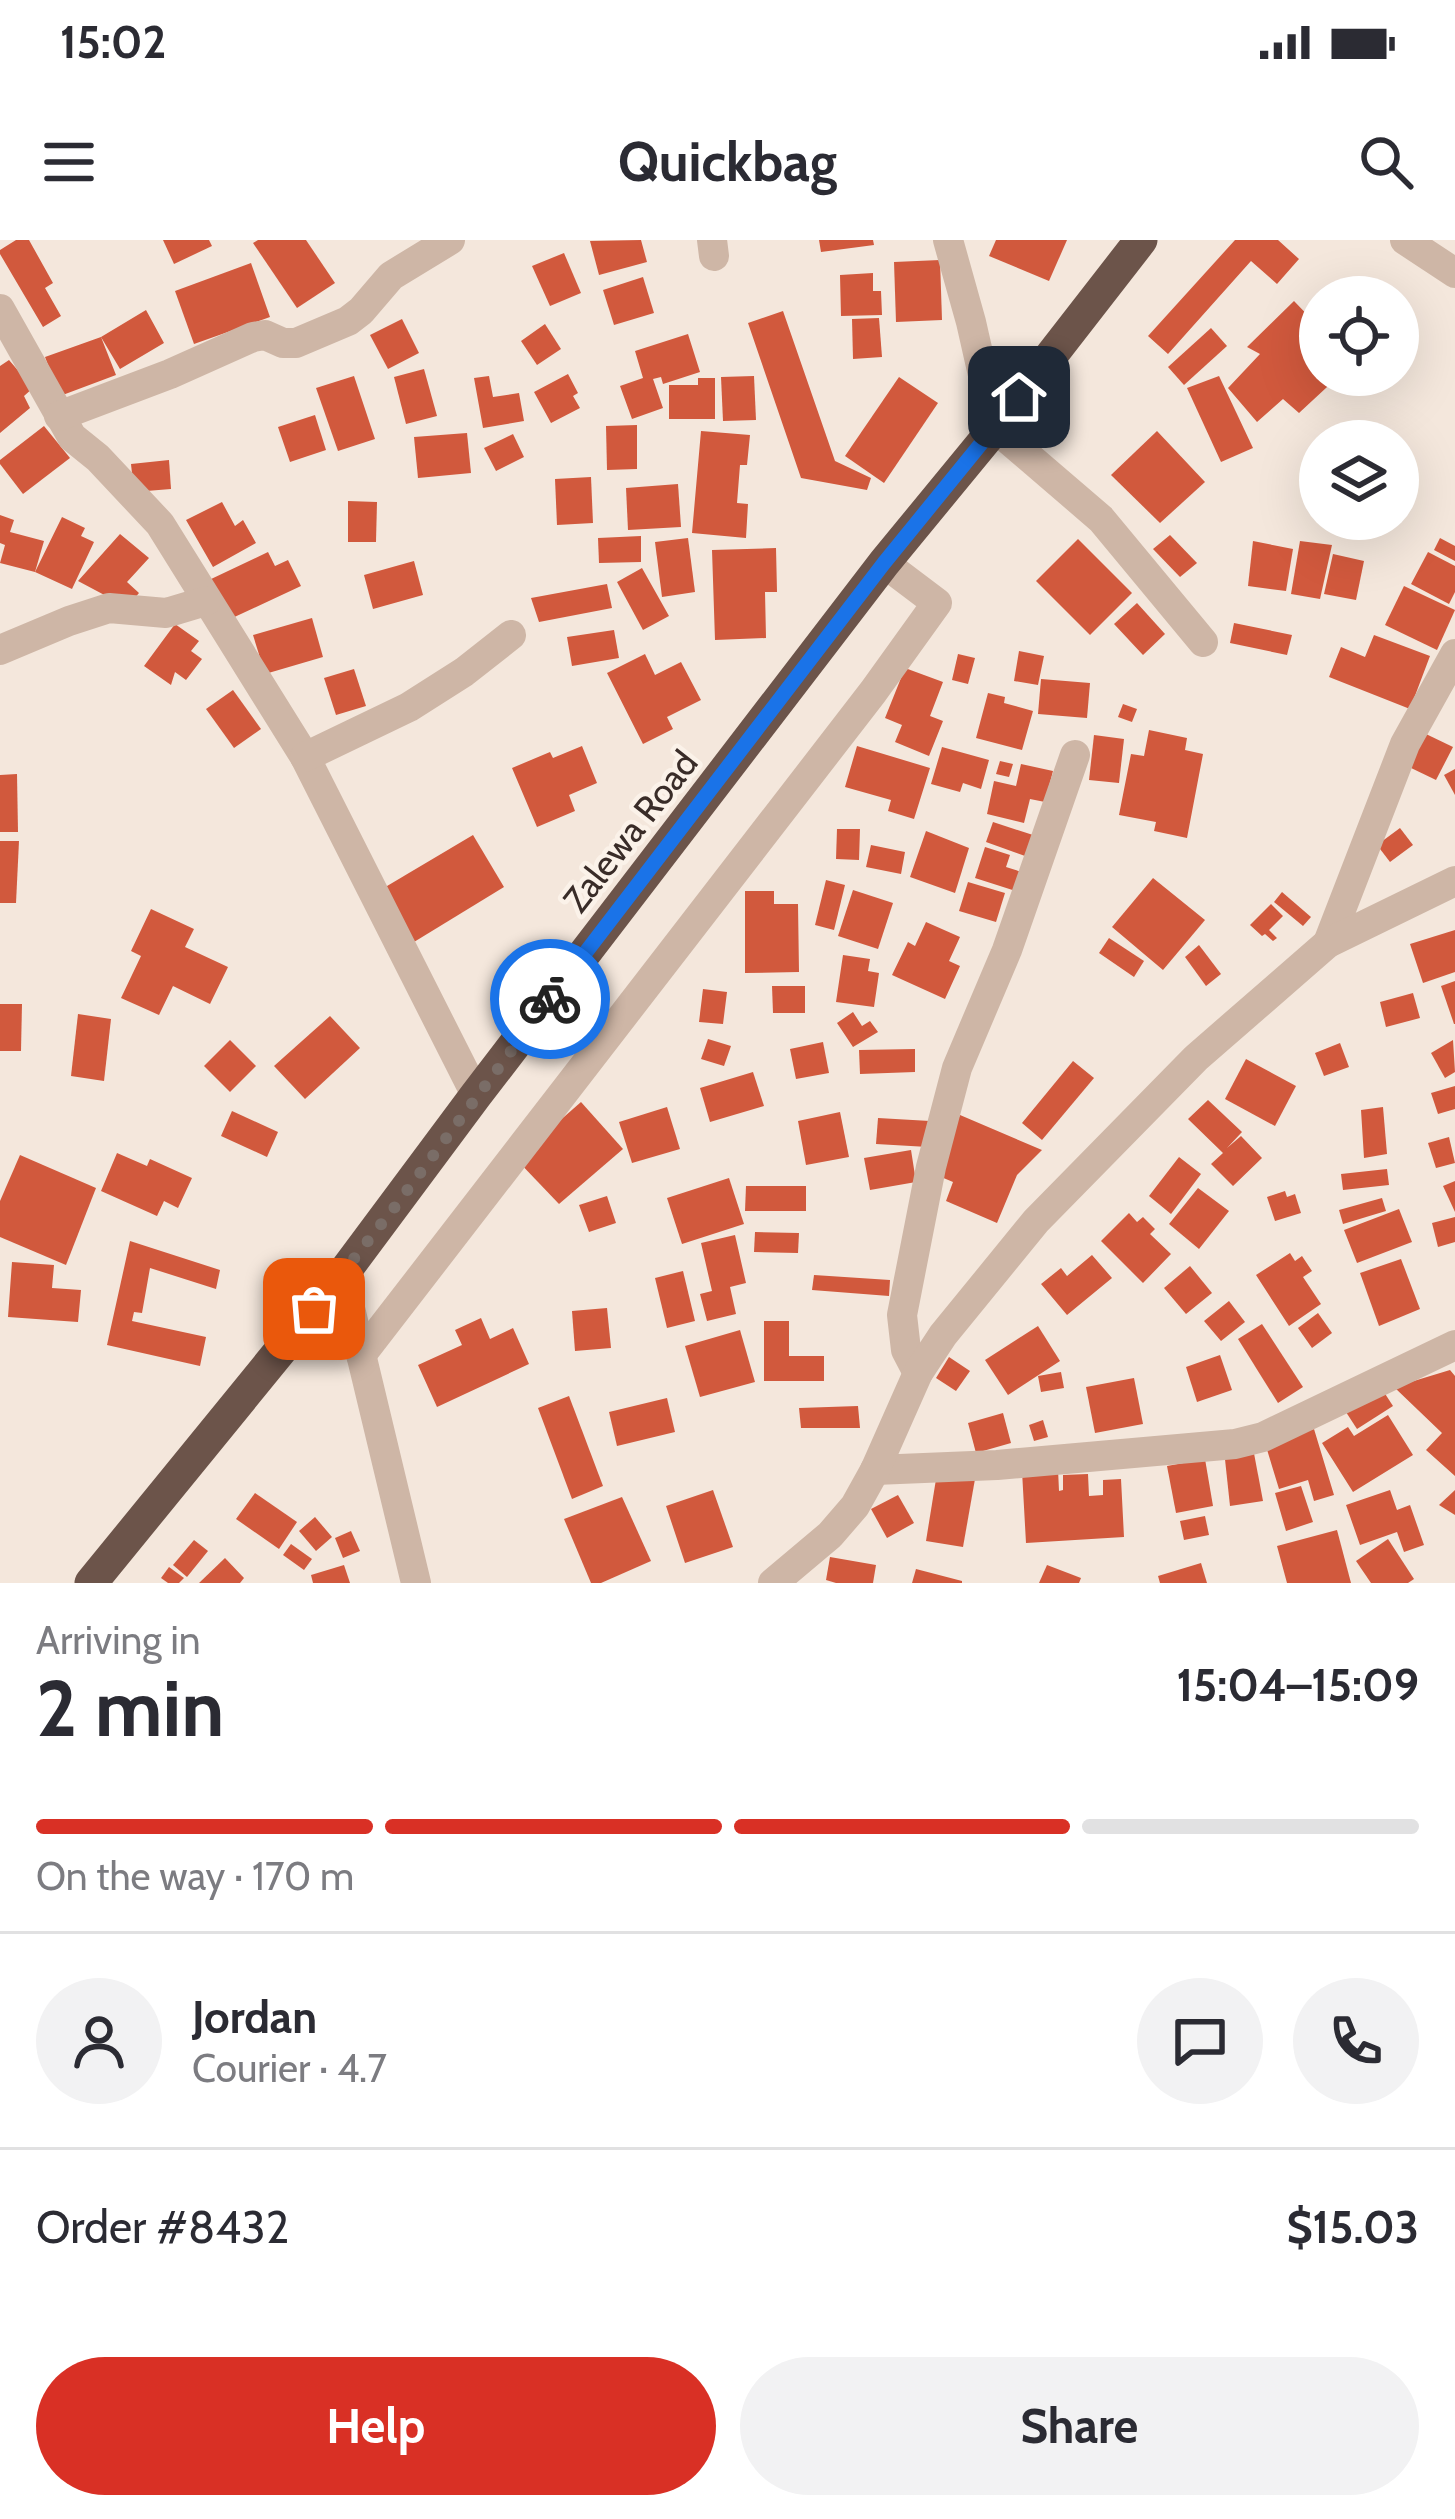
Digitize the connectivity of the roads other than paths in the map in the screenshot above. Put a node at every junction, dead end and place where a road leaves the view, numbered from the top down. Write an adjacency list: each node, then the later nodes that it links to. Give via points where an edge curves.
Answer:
1 (449, 240): 7 (street, via 391,276 348,321 296,343 253,337)
2 (948, 240): 8 (street)
3 (1141, 240): 8 (highway, Zalewa Road)
4 (1405, 240): 5 (street)
5 (1455, 273)
6 (0, 309): 7 (street)
7 (59, 416): 10 (street, via 160,524)
8 (995, 428): 9 (highway, Zalewa Road); 12 (street, via 1101,519)
9 (884, 563): 19 (highway, Zalewa Road); 22 (street, via 937,603)
10 (206, 601): 13 (street, via 166,613 109,608); 16 (street)
11 (511, 635): 16 (street, via 410,707)
12 (1203, 642)
13 (0, 650)
14 (1455, 654): 18 (street, via 1405,744)
15 (1075, 755): 23 (street, via 958,1068 931,1167 902,1315)
16 (305, 757): 19 (street)
17 (1455, 881): 18 (street)
18 (1328, 943): 23 (street, via 1196,1058 1036,1221)
19 (476, 1095): 20 (highway, Zalewa Road)
20 (342, 1275): 22 (street); 25 (highway, Zalewa Road)
21 (1455, 1345): 24 (street, via 1234,1444)
22 (361, 1355): 26 (street)
23 (918, 1373): 24 (street)
24 (875, 1470): 27 (street, via 830,1535)
25 (92, 1583)
26 (416, 1583)
27 (773, 1583)

